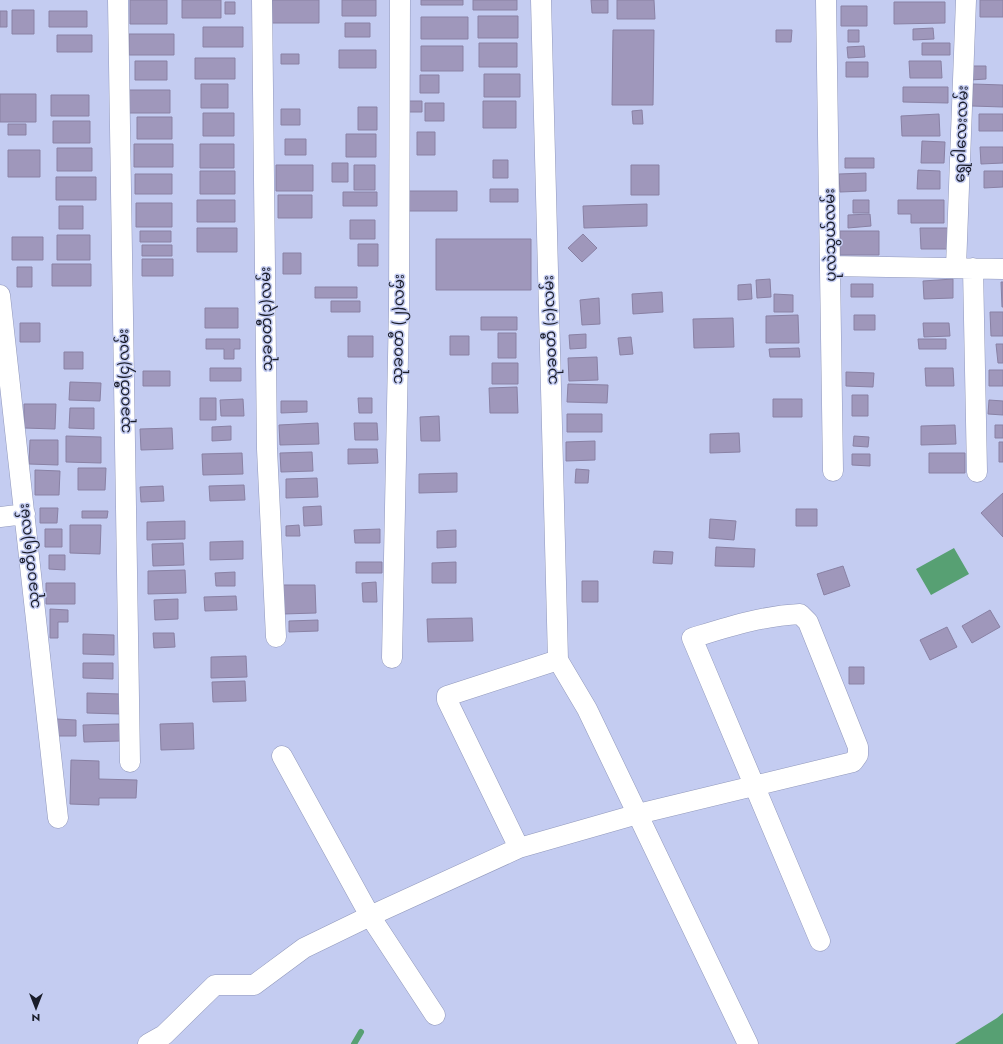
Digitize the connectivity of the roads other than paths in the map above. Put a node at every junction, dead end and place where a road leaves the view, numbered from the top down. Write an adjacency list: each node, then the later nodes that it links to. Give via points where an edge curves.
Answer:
1 (118, 0): 20 (street, သုခဝတီ(၄)လမ်း)
2 (262, 0): 16 (street, သုခဝတီ(၃)လမ်း, via 267,449)
3 (400, 0): 17 (street, သုခဝတီ (၂)လမ်း, via 399,299)
4 (541, 0): 18 (street, သုခဝတီ (၁)လမ်း)
5 (826, 0): 7 (street, ပုလဲသွယ်လမ်း)
6 (966, 0): 8 (street, ရွှေဝါလေးလမ်း)
7 (830, 266): 8 (street); 12 (street, ပုလဲသွယ်လမ်း)
8 (964, 268): 9 (street); 13 (street, ရွှေဝါလေးလမ်း)
9 (1003, 268)
10 (0, 295): 11 (street, သုခဝတီ(၅)လမ်း)
11 (3, 352): 14 (street, သုခဝတီ(၅)လမ်း)
12 (833, 470)
13 (977, 472)
14 (25, 514): 15 (street); 23 (street, သုခဝတီ(၅)လမ်း)
15 (0, 517)
16 (276, 637)
17 (392, 658)
18 (558, 660): 22 (street, via 587,709); 24 (street, via 447,696)
19 (282, 756): 25 (street)
20 (130, 762)
21 (754, 786): 21 (street, via 692,638 744,622 800,614 808,622 858,747 858,755 853,762 847,764); 22 (street); 26 (street)
22 (638, 814): 24 (street); 29 (street)
23 (58, 818)
24 (519, 848): 25 (street)
25 (370, 916): 27 (street); 28 (street, via 304,948 254,985 215,985 164,1035)
26 (820, 941)
27 (435, 1015)
28 (148, 1044)
29 (748, 1044)

